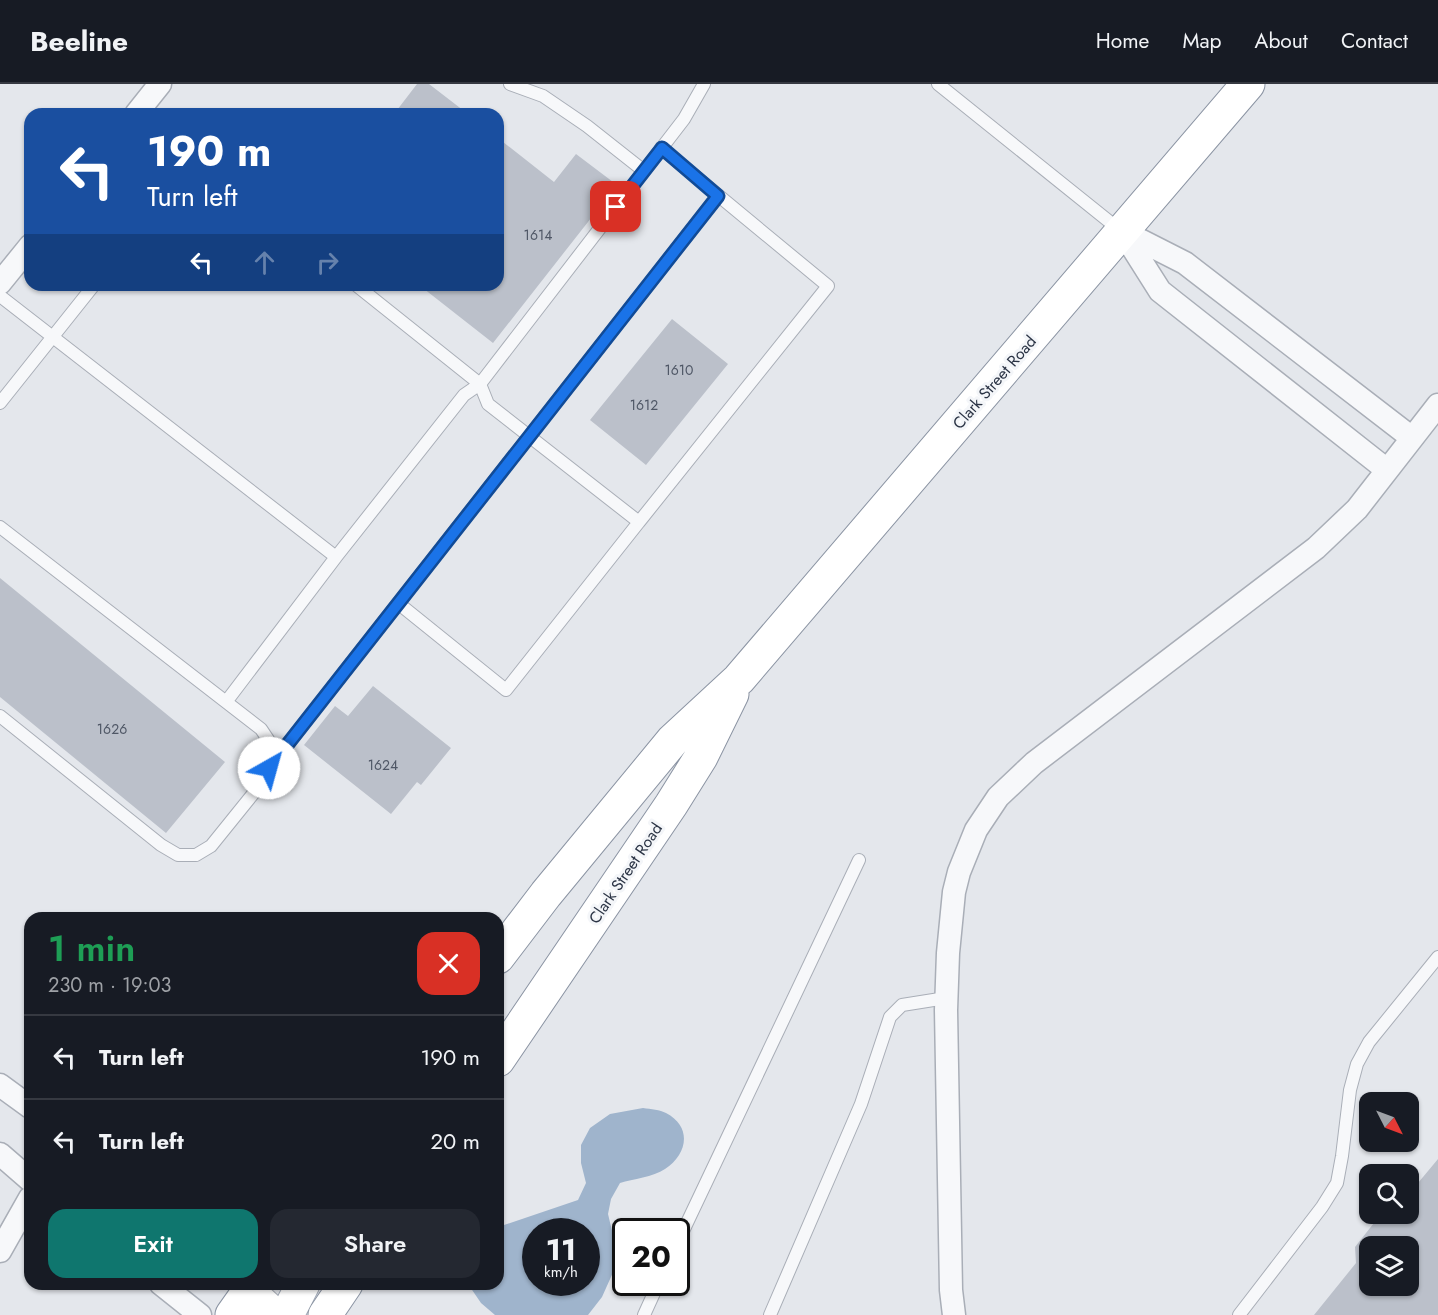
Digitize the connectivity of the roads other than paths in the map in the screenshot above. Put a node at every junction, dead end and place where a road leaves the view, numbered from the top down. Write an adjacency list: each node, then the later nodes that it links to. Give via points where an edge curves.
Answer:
1 (160, 84): 6 (street)
2 (510, 84): 8 (lane, via 543,96)
3 (704, 84): 7 (lane)
4 (938, 84): 10 (lane)
5 (1248, 84): 10 (main road, Clark Street Road)
6 (143, 108)
7 (662, 148): 8 (lane); 9 (lane)
8 (644, 171): 17 (lane)
9 (718, 196): 20 (lane); 23 (lane, via 828,286)
10 (1122, 231): 21 (street, via 1185,263); 22 (street, via 1160,291); 27 (main road, Clark Street Road)
11 (24, 254): 12 (street)
12 (0, 284)
13 (89, 291): 16 (lane)
14 (364, 291): 17 (lane)
15 (0, 296): 16 (lane)
16 (52, 337): 18 (lane); 25 (lane)
17 (480, 384): 20 (lane, via 488,404); 25 (lane, via 464,395)
18 (0, 403)
19 (1438, 405): 21 (street)
20 (529, 437): 23 (lane); 26 (lane)
21 (1412, 438): 22 (street)
22 (1387, 470): 34 (street, via 1357,509 1316,548 1035,763 998,797 976,831 959,872)
23 (639, 522): 26 (lane, via 506,690)
24 (0, 527): 28 (lane)
25 (336, 557): 28 (lane)
26 (398, 603): 30 (lane)
27 (739, 679): 32 (main road, Clark Street Road, via 673,740); 35 (main road, Clark Street Road, via 701,758)
28 (226, 702): 30 (lane, via 261,729 271,744)
29 (0, 716): 30 (lane, via 178,855 196,855 211,846)
30 (269, 768)
31 (859, 860): 41 (lane)
32 (504, 949)
33 (1438, 957): 57 (lane, via 1369,1042 1357,1064 1337,1183)
34 (946, 998): 46 (street); 54 (lane, via 902,1005 890,1017 861,1104)
35 (504, 1051)
36 (0, 1085): 37 (street)
37 (24, 1103)
38 (0, 1154): 39 (street)
39 (24, 1175)
40 (24, 1209): 42 (street)
41 (689, 1218)
42 (0, 1251)
43 (169, 1290): 49 (street)
44 (300, 1290): 51 (main road)
45 (342, 1290): 52 (main road)
46 (951, 1290): 55 (street); 56 (street)
47 (653, 1296): 53 (lane)
48 (246, 1298): 50 (street)
49 (200, 1315)
50 (275, 1315)
51 (287, 1315)
52 (325, 1315)
53 (644, 1315)
54 (770, 1315)
55 (936, 1315)
56 (954, 1315)
57 (1239, 1315)

